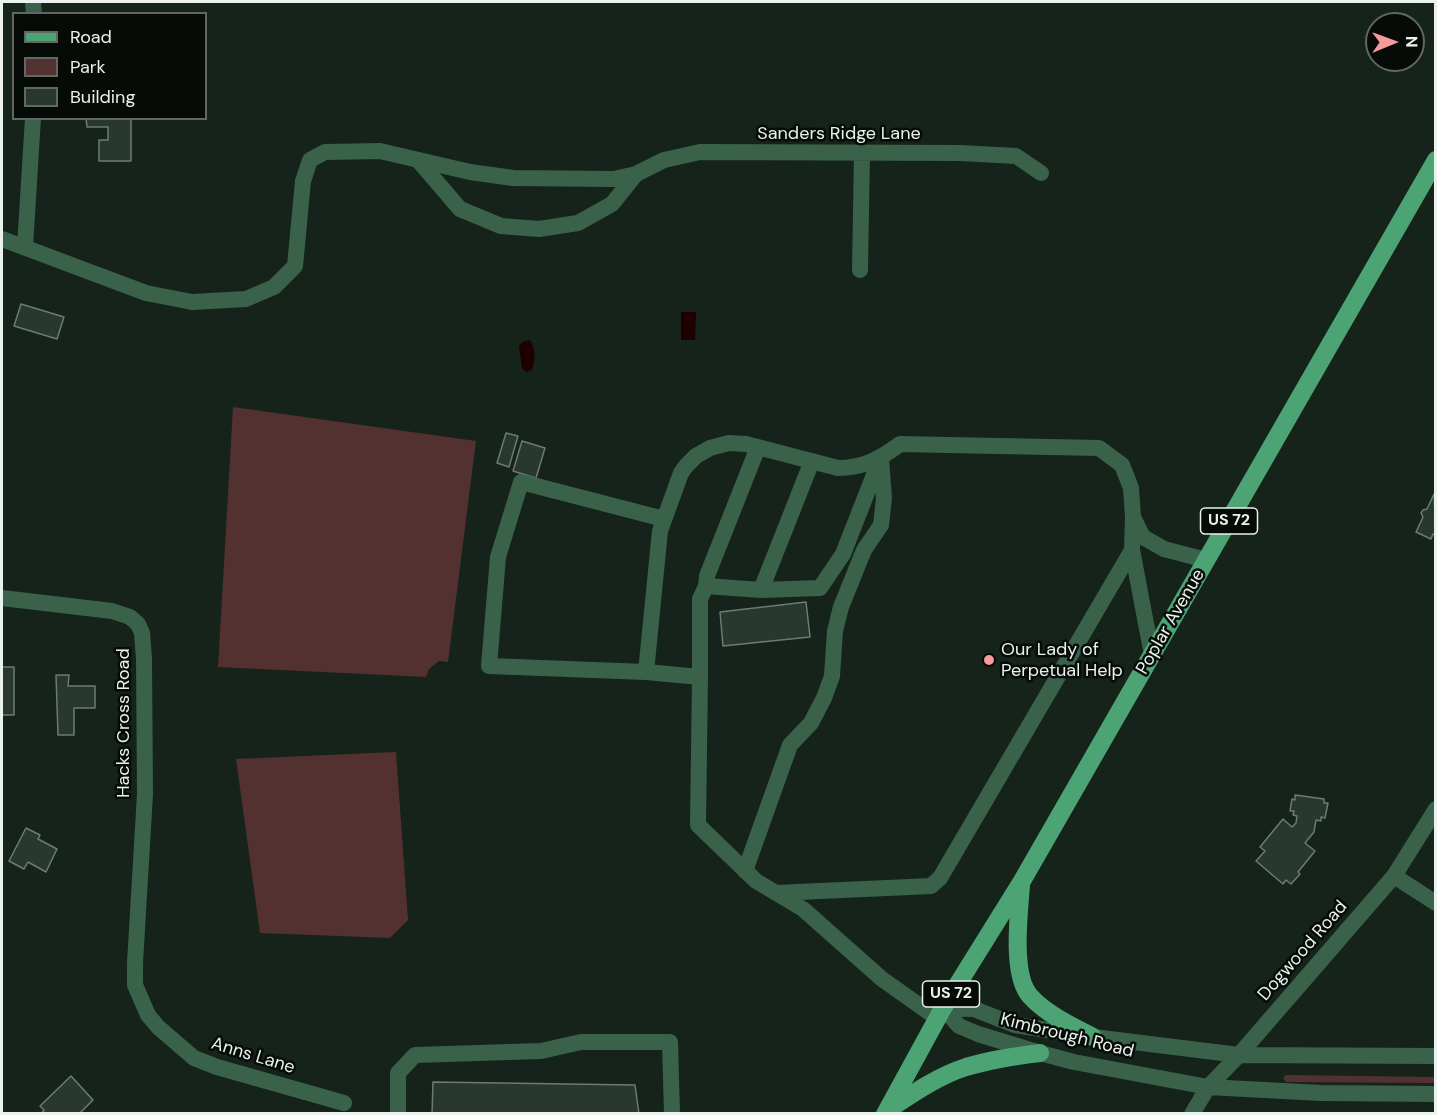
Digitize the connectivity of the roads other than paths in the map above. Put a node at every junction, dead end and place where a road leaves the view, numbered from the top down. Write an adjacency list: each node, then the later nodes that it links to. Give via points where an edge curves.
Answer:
1 (33, 120): 8 (street)
2 (862, 153): 5 (street, Sanders Ridge Lane, via 1016,156); 6 (street, Sanders Ridge Lane, via 700,152 664,160); 9 (street)
3 (418, 160): 6 (street, Sanders Ridge Lane, via 513,178 614,179); 6 (street, Sanders Ridge Lane, via 460,209 501,226 539,229 578,223 612,204); 8 (street, Sanders Ridge Lane, via 380,151 325,152 310,160 303,181 295,266 274,287 246,299 192,302 146,293)
4 (1436, 160): 16 (main road, Poplar Avenue / US 72)
5 (1041, 173)
6 (636, 174)
7 (2, 239): 8 (street)
8 (25, 247)
9 (860, 270)
10 (758, 447): 12 (street); 14 (street, via 729,443 696,456 681,473); 17 (street)
11 (881, 458): 12 (street, via 851,468); 13 (street, via 900,444 1099,448 1122,465 1131,488); 18 (street, via 843,554 820,588); 24 (street, via 881,525 864,550 841,607 832,676 811,723 790,745)
12 (812, 461): 18 (street)
13 (1133, 517): 15 (street); 16 (street, via 1143,537 1164,549)
14 (662, 525): 21 (street); 21 (street, via 521,482 498,557 489,666)
15 (1132, 550): 20 (street); 27 (street, via 940,878 931,886)
16 (1206, 560): 20 (main road, Poplar Avenue / US 72)
17 (706, 586): 18 (street); 22 (street, via 700,599)
18 (761, 590)
19 (2, 598): 29 (street, Hacks Cross Road, via 112,611 130,617 142,633 145,794)
20 (1152, 655): 26 (main road, Poplar Avenue / US 72)
21 (646, 672): 22 (street)
22 (700, 676): 24 (street, via 698,825)
23 (1436, 809): 25 (street, Dogwood Road)
24 (745, 871): 27 (street)
25 (1394, 876): 28 (street); 33 (street, Dogwood Road)
26 (1022, 881): 30 (main road, Poplar Avenue / US 72); 31 (main road, via 1019,968 1029,995)
27 (776, 893): 30 (street, via 803,909 882,979)
28 (1436, 903)
29 (135, 963): 37 (street, Anns Lane, via 135,985 148,1015 194,1058)
30 (940, 1013): 31 (street, Kimbrough Road, via 974,1009 1015,1025); 32 (street, Kimbrough Road, via 978,1034); 38 (main road, Poplar Avenue / US 72)
31 (1093, 1037): 33 (street, Kimbrough Road)
32 (1040, 1053): 35 (street, Kimbrough Road); 38 (main road, via 964,1068 924,1087)
33 (1239, 1055): 34 (street, Kimbrough Road); 35 (street, Dogwood Road)
34 (1436, 1056)
35 (1208, 1087): 36 (street, Kimbrough Road); 41 (street, Dogwood Road)
36 (1436, 1094)
37 (344, 1102)
38 (886, 1112)
39 (398, 1113): 40 (street, via 398,1073 415,1055 541,1051 581,1042 670,1042)
40 (672, 1113)
41 (1192, 1113)

